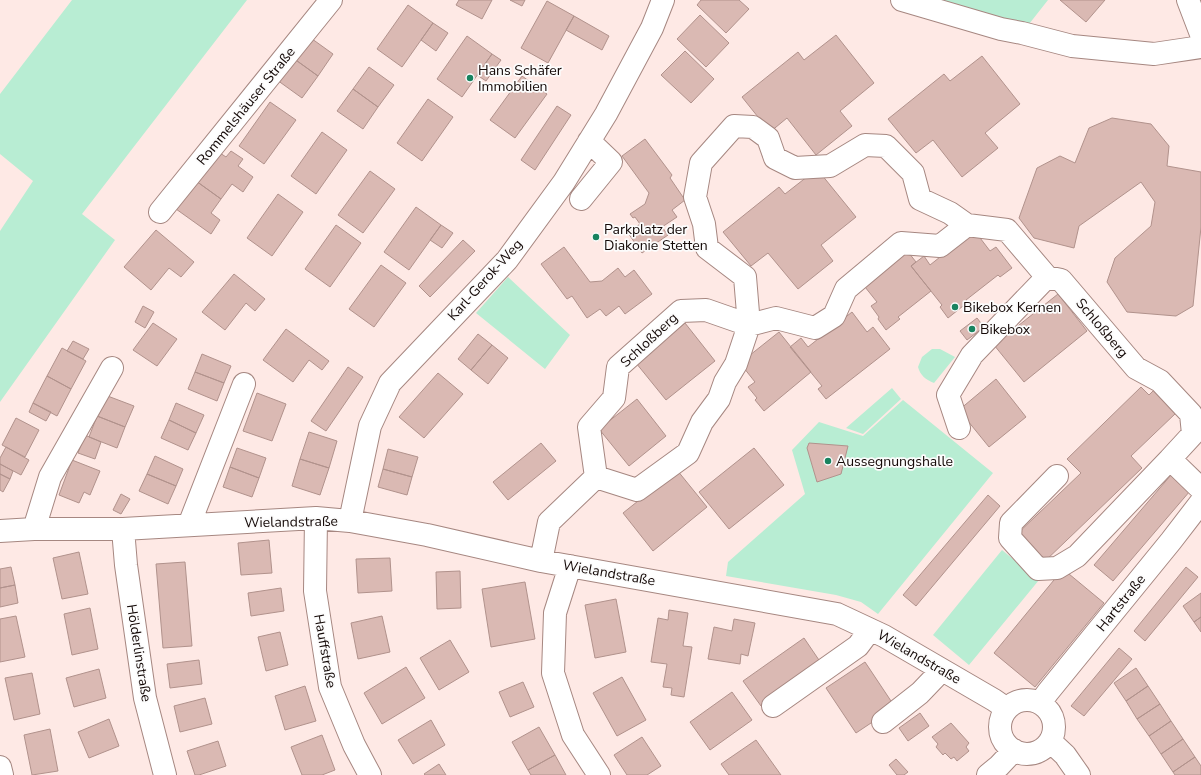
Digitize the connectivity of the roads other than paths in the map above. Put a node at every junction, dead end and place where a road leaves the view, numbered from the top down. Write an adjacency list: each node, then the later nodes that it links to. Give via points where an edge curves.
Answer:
1 (331, 0): 9 (street, Rommelshäuser Straße)
2 (663, 0): 7 (street, Karl-Gerok-Weg, via 652,28)
3 (902, 0): 6 (street, via 1072,46 1154,54)
4 (1188, 0): 5 (street)
5 (1201, 34)
6 (1201, 47)
7 (589, 141): 8 (street, via 611,162); 22 (street, Karl-Gerok-Weg, via 564,182 507,260 390,383 370,426)
8 (581, 198)
9 (160, 212)
10 (967, 225): 11 (street, Schloßberg, via 1007,230); 12 (street, via 940,246 901,243 846,289 834,316 814,328 776,318); 12 (street, Schloßberg, via 950,213 920,199 913,173 886,146 866,144 830,166 795,168 775,158 768,138 753,127 734,126 701,163 696,197 704,224 707,248 745,277)
11 (1047, 277): 15 (street, via 972,355 948,395); 16 (street, Schloßberg, via 1061,280 1136,368 1160,381 1191,414 1193,434)
12 (749, 326): 18 (street, Schloßberg, via 736,364 725,382 719,399 702,422 688,453 638,490); 18 (street, Schloßberg, via 706,310 681,311 618,367 614,398 589,426)
13 (112, 368): 24 (street, via 50,477)
14 (244, 384): 23 (street)
15 (959, 428)
16 (1170, 459): 17 (street, Schloßberg, via 1077,556 1058,568 1038,569 1010,538 1011,523); 19 (street)
17 (1057, 476)
18 (596, 477): 27 (street, via 549,522)
19 (1201, 489)
20 (1201, 502): 31 (street, Hartstraße)
21 (316, 518): 22 (street, Wielandstraße); 23 (street, Wielandstraße); 40 (street, Hauffstraße, via 315,591 330,686 354,745)
22 (350, 521): 27 (street, Wielandstraße)
23 (189, 525): 25 (street, Wielandstraße)
24 (34, 529): 25 (street, Wielandstraße); 26 (street, Wielandstraße)
25 (123, 530): 39 (street, Hölderlinstraße, via 145,698)
26 (0, 531)
27 (541, 561): 28 (street, Wielandstraße)
28 (570, 566): 29 (street, Wielandstraße, via 837,614); 41 (street, via 555,613 553,672 573,735)
29 (870, 630): 30 (street, Wielandstraße); 32 (street, via 858,646)
30 (942, 670): 33 (street, Wielandstraße); 34 (street, via 920,693)
31 (1040, 703): 33 (street, via 1034,700 1019,701); 35 (street, via 1047,708 1053,720)
32 (773, 706)
33 (1007, 709): 36 (street, via 1002,716 1001,732 1003,739)
34 (883, 722)
35 (1050, 741): 36 (street, via 1034,753); 43 (street, via 1065,755)
36 (1014, 750): 42 (street)
37 (0, 767): 38 (street)
38 (2, 775)
39 (165, 775)
40 (370, 775)
41 (599, 775)
42 (988, 775)
43 (1079, 775)

